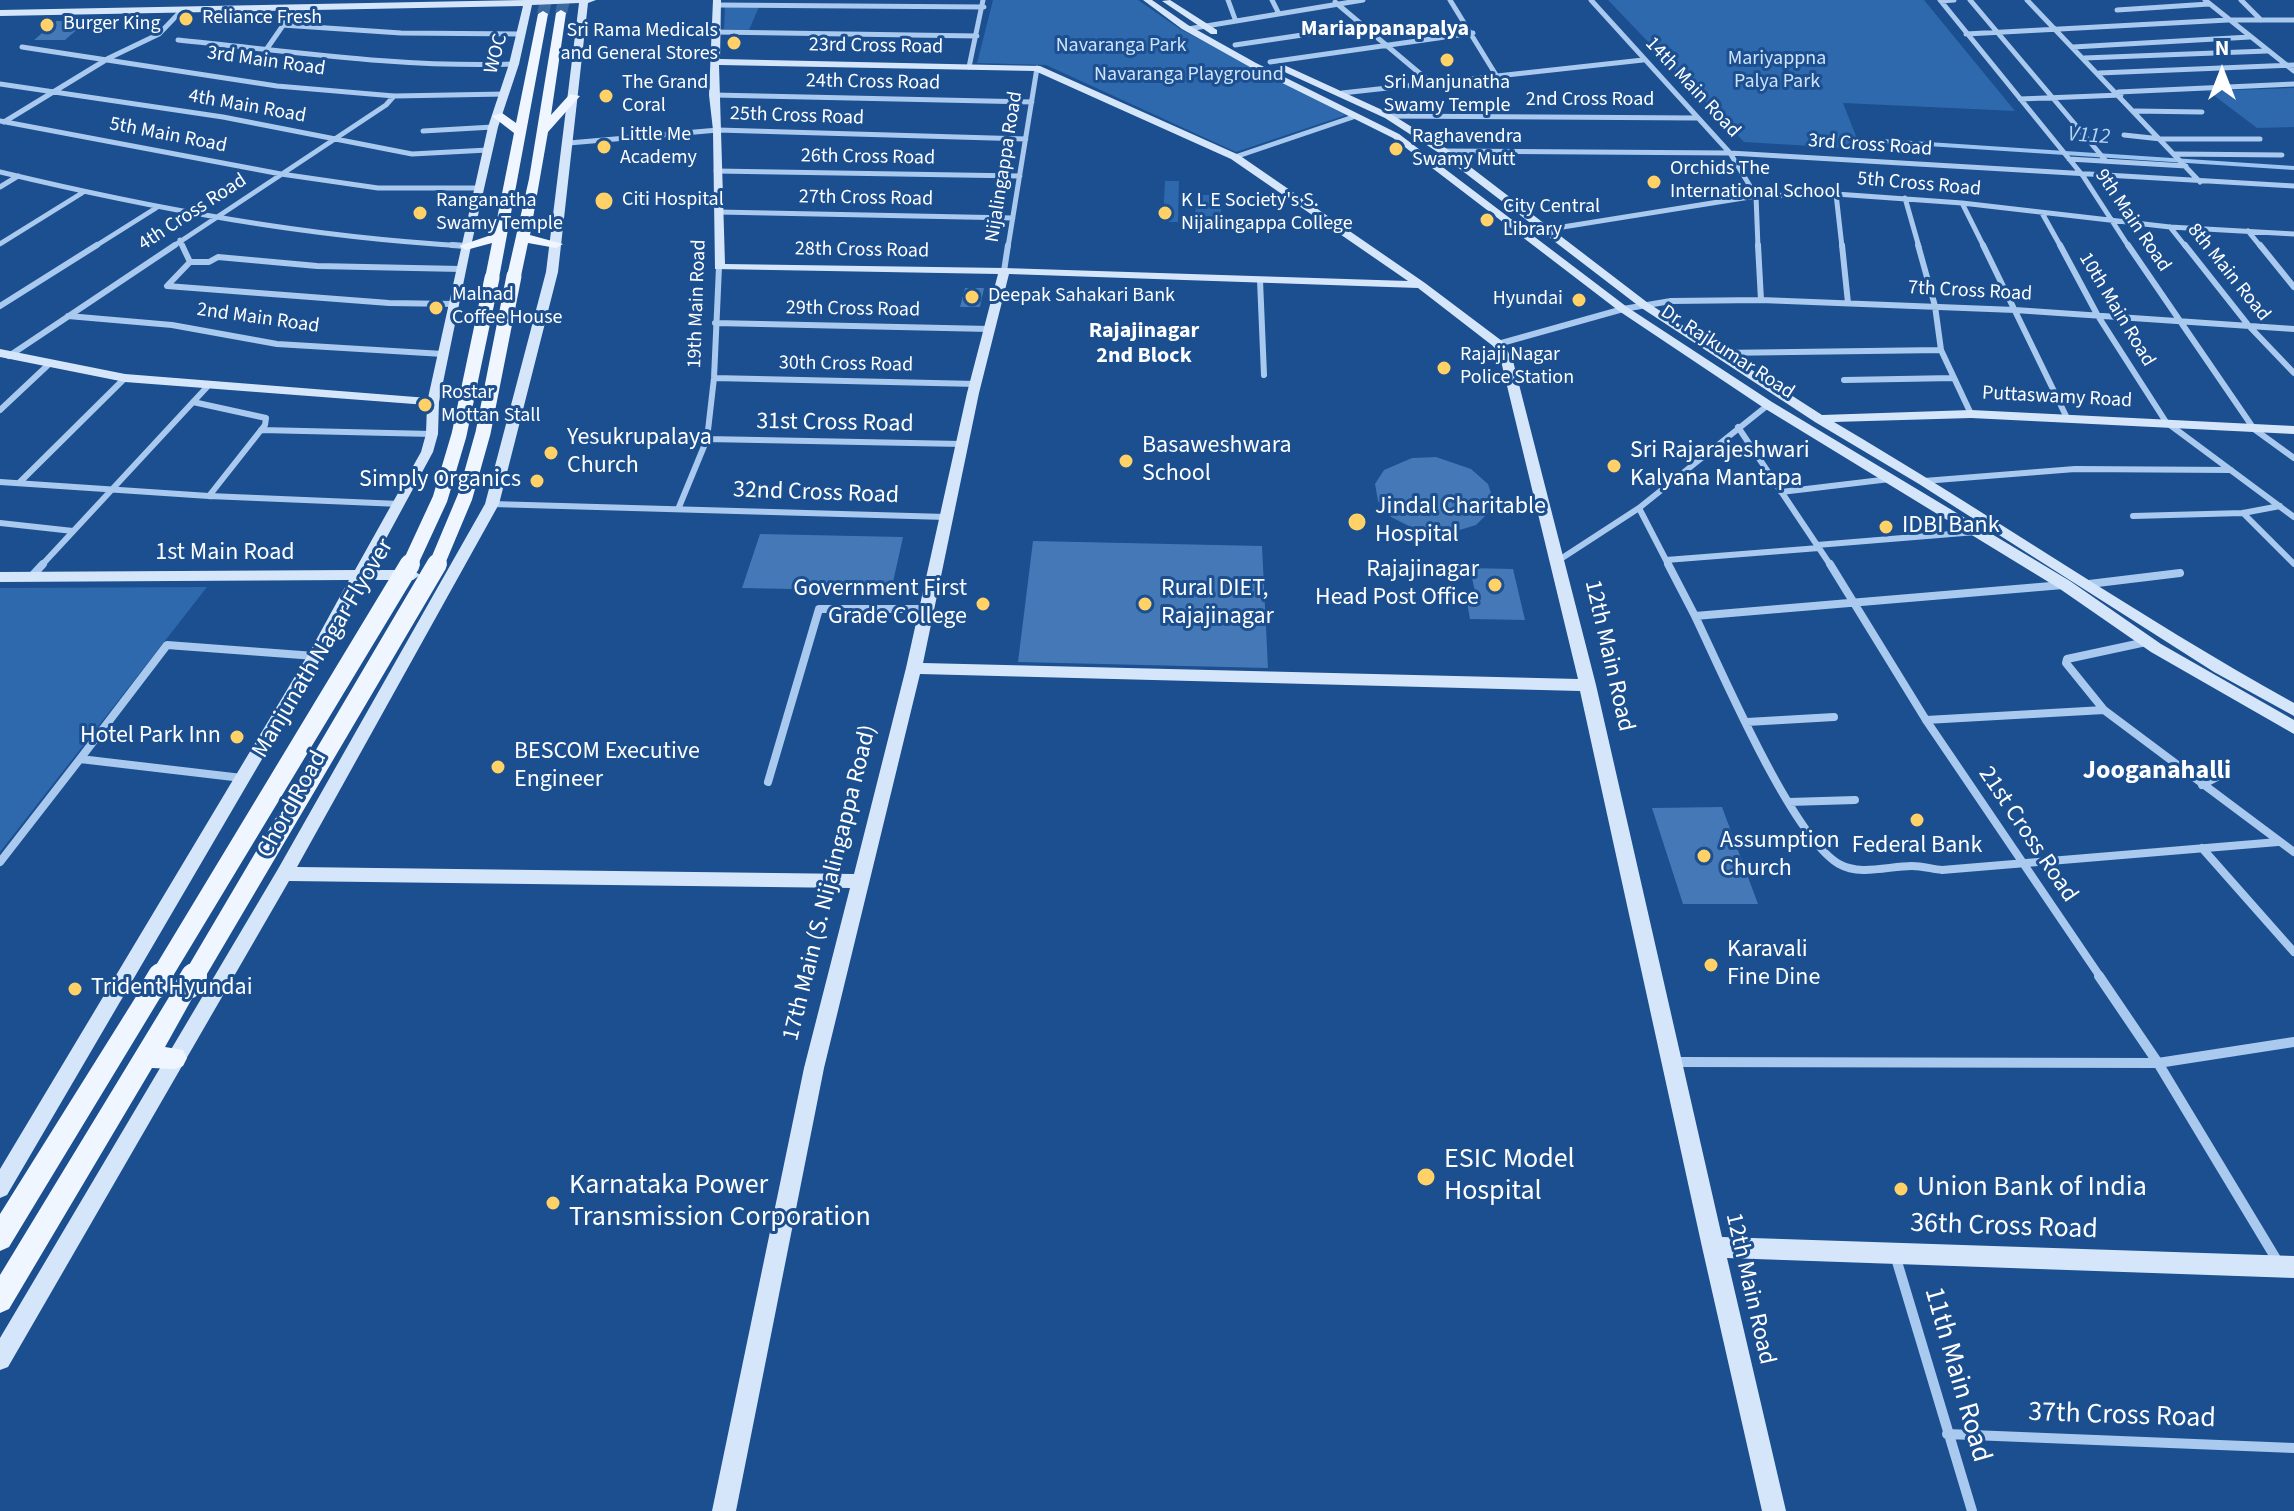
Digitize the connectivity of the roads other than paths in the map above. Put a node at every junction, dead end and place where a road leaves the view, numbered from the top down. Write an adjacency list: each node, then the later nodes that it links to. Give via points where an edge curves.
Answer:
1 (350, 0): 2 (street); 21 (street)
2 (373, 0)
3 (583, 0): 4 (street); 18 (street); 76 (street, Chord Road)
4 (594, 0)
5 (983, 0): 24 (street)
6 (1147, 0): 39 (street, Dr. Rajkumar Road)
7 (1165, 0): 36 (street, Dr. Rajkumar Road)
8 (1228, 0): 31 (street)
9 (1272, 0): 27 (street)
10 (1363, 0): 19 (street)
11 (1450, 0): 42 (street)
12 (1591, 0): 56 (street, 14th Main Road)
13 (1940, 0): 14 (street); 44 (street, 9th Main Road)
14 (1954, 0)
15 (1970, 0): 41 (street)
16 (2027, 0): 38 (street)
17 (2241, 0): 33 (street)
18 (529, 2): 21 (street); 43 (street, WOC)
19 (1335, 2): 27 (street); 37 (street)
20 (2207, 2): 26 (street); 32 (street)
21 (295, 3): 23 (street); 25 (street); 35 (street)
22 (717, 3): 24 (street); 40 (street, 19th Main Road)
23 (0, 6)
24 (984, 7): 45 (street)
25 (182, 10): 28 (street); 54 (street, via 159,34)
26 (2117, 10)
27 (1278, 12): 31 (street)
28 (0, 13)
29 (561, 13): 89 (main road)
30 (543, 14): 90 (main road)
31 (1235, 19): 36 (street)
32 (2228, 20): 33 (street); 38 (street); 46 (street)
33 (2262, 20): 34 (street)
34 (2294, 20)
35 (282, 25): 43 (street); 52 (street, via 278,41)
36 (1203, 25): 39 (street); 48 (street, Dr. Rajkumar Road)
37 (1363, 26): 48 (street); 49 (street)
38 (2055, 28): 41 (street); 51 (street)
39 (1188, 29): 82 (street, Dr. Rajkumar Road)
40 (716, 32): 45 (street); 57 (street, 19th Main Road)
41 (1995, 32): 44 (street); 77 (street)
42 (1473, 33): 49 (street); 66 (street)
43 (521, 34): 59 (street, WOC)
44 (1966, 34): 78 (street, 9th Main Road)
45 (977, 36): 62 (street)
46 (2250, 37): 51 (street); 53 (street)
47 (178, 40): 52 (street)
48 (1235, 45): 58 (street, Dr. Rajkumar Road)
49 (1383, 45): 58 (street); 67 (street)
50 (22, 47): 54 (street, 3rd Main Road)
51 (2073, 47): 55 (street)
52 (266, 50): 59 (street, via 403,63)
53 (2267, 51): 55 (street); 60 (street)
54 (109, 58): 70 (street); 75 (street, 3rd Main Road, via 277,86)
55 (2084, 58): 65 (street)
56 (1643, 60): 66 (street); 84 (street, 14th Main Road)
57 (715, 62): 62 (street, 23rd Cross Road); 74 (street, 19th Main Road)
58 (1270, 62): 71 (street, Dr. Rajkumar Road)
59 (514, 64): 72 (street, WOC)
60 (2286, 65): 61 (street); 64 (street); 65 (street)
61 (2294, 65)
62 (969, 67): 63 (street, 23rd Cross Road)
63 (1037, 68): 79 (street, Nijalingappa Road); 102 (street)
64 (2294, 71)
65 (2099, 73): 73 (street)
66 (1496, 75): 67 (street)
67 (1430, 82): 71 (street)
68 (0, 84): 70 (street, 4th Main Road)
69 (2294, 84): 73 (street)
70 (53, 93): 86 (street); 92 (street, 4th Main Road)
71 (1342, 93): 83 (street, Dr. Rajkumar Road)
72 (505, 94): 75 (street, 3rd Main Road); 85 (street, WOC)
73 (2120, 94): 77 (street); 80 (street)
74 (714, 95): 79 (street, 24th Cross Road); 87 (street, 19th Main Road)
75 (394, 96): 92 (street, 4th Cross Road)
76 (574, 96): 89 (main road); 96 (street, Chord Road)
77 (2054, 98): 78 (street); 104 (street)
78 (2020, 99): 103 (street, 9th Main Road)
79 (1032, 102): 93 (street, Nijalingappa Road)
80 (2135, 111): 81 (street); 94 (street)
81 (2202, 112)
82 (1356, 116): 102 (street); 150 (street, Dr. Rajkumar Road, via 1396,136)
83 (1388, 116): 84 (street, 2nd Cross Road); 98 (street, Dr. Rajkumar Road)
84 (1697, 118): 99 (street, 14th Main Road)
85 (496, 122): 88 (street); 90 (main road); 97 (street, WOC)
86 (1, 123): 108 (street, 5th Main Road)
87 (718, 130): 93 (street, 25th Cross Road); 96 (street, 25th Cross Road); 106 (street, 19th Main Road)
88 (423, 131)
89 (543, 131): 132 (main road)
90 (522, 133): 131 (main road)
91 (2124, 135): 94 (street)
92 (335, 139): 97 (street, 4th Main Road, via 412,154); 108 (street, 4th Cross Road)
93 (1026, 139): 110 (street, Nijalingappa Road)
94 (2161, 139): 95 (street); 101 (street)
95 (2260, 139)
96 (569, 143): 135 (street, Chord Road)
97 (488, 150): 115 (street, WOC)
98 (1443, 151): 99 (street, 3rd Cross Road); 128 (street, Dr. Rajkumar Road)
99 (1730, 153): 111 (street, 3rd Cross Road); 118 (street, 14th Main Road)
100 (2282, 155): 101 (street)
101 (2176, 156): 105 (street)
102 (1235, 157): 142 (street)
103 (2068, 158): 104 (street); 111 (street, 9th Main Road)
104 (2105, 160): 105 (street)
105 (2185, 165): 112 (street)
106 (716, 171): 110 (street, 26th Cross Road); 122 (street, 19th Main Road)
107 (0, 172): 109 (street)
108 (281, 174): 115 (street, 5th Main Road, via 378,188); 125 (street, 4th Cross Road)
109 (18, 176): 114 (street); 116 (street)
110 (1020, 176): 124 (street, Nijalingappa Road)
111 (2083, 176): 112 (street, 3rd Cross Road); 126 (street, 9th Main Road)
112 (2200, 182): 113 (street, 3rd Cross Road)
113 (2294, 186)
114 (0, 187)
115 (479, 188): 136 (street, WOC)
116 (82, 193): 121 (street); 134 (street)
117 (1836, 194): 118 (street, 5th Cross Road); 119 (street, 5th Cross Road); 145 (street)
118 (1756, 196): 128 (street, 5th Cross Road); 144 (street, 14th Main Road)
119 (1905, 198): 120 (street, 5th Cross Road); 149 (street)
120 (1962, 203): 123 (street, 5th Cross Road); 151 (street)
121 (156, 208): 125 (street); 148 (street)
122 (718, 212): 124 (street, 27th Cross Road); 138 (street, 19th Main Road)
123 (2042, 213): 126 (street, 5th Cross Road); 153 (street, 10th Main Road)
124 (1013, 218): 140 (street, Nijalingappa Road)
125 (210, 220): 133 (street, 4th Cross Road); 136 (street, via 378,243)
126 (2115, 220): 127 (street, 5th Cross Road); 154 (street, 9th Main Road)
127 (2170, 227): 129 (street, 5th Cross Road); 156 (street, 8th Main Road)
128 (1544, 230): 147 (street, Dr. Rajkumar Road)
129 (2248, 231): 130 (street, 5th Cross Road); 143 (street)
130 (2294, 234)
131 (501, 236): 136 (main road); 254 (main road, Manjunath Nagar Flyover, bridge, via 459,435 440,499 408,568)
132 (522, 238): 135 (main road); 249 (main road, bridge, via 480,446 435,568)
133 (180, 240): 137 (street); 152 (street, 4th Cross Road)
134 (0, 244)
135 (556, 244): 198 (street, Chord Road)
136 (466, 246): 139 (street)
137 (190, 262): 139 (street, via 218,257 317,266); 146 (street, via 167,286)
138 (719, 267): 140 (street, 28th Cross Road); 155 (street, 19th Main Road)
139 (461, 269): 146 (street)
140 (1004, 271): 141 (street, 28th Cross Road); 157 (street, 17th Main (S. Nijalingappa Road))
141 (1260, 280): 142 (street, 28th Cross Road); 166 (street)
142 (1421, 285): 159 (street)
143 (2294, 287)
144 (1761, 300): 145 (street, 7th Cross Road); 147 (street, 7th Cross Road)
145 (1848, 303): 149 (street, 7th Cross Road)
146 (454, 304): 163 (street)
147 (1644, 305): 150 (street); 161 (street, Dr. Rajkumar Road)
148 (0, 306)
149 (1935, 306): 151 (street, 7th Cross Road); 160 (street)
150 (1623, 309): 159 (street); 175 (street, Dr. Rajkumar Road)
151 (2015, 310): 153 (street, 7th Cross Road); 178 (street)
152 (68, 316): 162 (street, 4th Cross Road); 163 (street, 2nd Main Road, via 172,325 277,344)
153 (2098, 316): 154 (street, 7th Cross Road); 180 (street, 10th Main Road)
154 (2177, 321): 156 (street, 7th Cross Road); 182 (street, 9th Main Road)
155 (715, 323): 157 (street, 29th Cross Road); 168 (street, 19th Main Road)
156 (2249, 326): 158 (street, 7th Cross Road); 165 (street, 8th Main Road)
157 (990, 329): 171 (street, 17th Main (S. Nijalingappa Road))
158 (2294, 329)
159 (1498, 344): 210 (street, 12th Main Road, via 1507,361)
160 (1941, 350): 161 (street); 169 (street)
161 (1719, 353): 179 (street, Dr. Rajkumar Road)
162 (5, 354): 164 (street)
163 (443, 354): 174 (street)
164 (48, 365): 167 (street); 176 (street)
165 (2294, 373)
166 (1264, 375)
167 (125, 378): 172 (street); 193 (street)
168 (714, 378): 171 (street, 30th Cross Road); 186 (street, 19th Main Road)
169 (1954, 378): 170 (street); 177 (street)
170 (1844, 380)
171 (977, 384): 187 (street, 17th Main (S. Nijalingappa Road))
172 (207, 387): 173 (street); 174 (street)
173 (193, 402): 183 (street, via 266,418); 194 (street)
174 (433, 402): 185 (street)
175 (1768, 405): 181 (street); 190 (street, Dr. Rajkumar Road)
176 (0, 410)
177 (1971, 414): 178 (street, Puttaswamy Road); 179 (street, Puttaswamy Road)
178 (2067, 418): 180 (street, Puttaswamy Road)
179 (1819, 419): 191 (street, Dr. Rajkumar Road)
180 (2166, 422): 182 (street, Puttaswamy Road); 189 (street)
181 (1738, 427): 195 (street, 21st Cross Road); 201 (street)
182 (2254, 429): 184 (street, Puttaswamy Road); 188 (street, 9th Main Road)
183 (261, 430): 185 (street); 196 (street)
184 (2294, 430)
185 (432, 434): 197 (street)
186 (707, 439): 187 (street, 31st Cross Road); 200 (street, 19th Main Road)
187 (962, 444): 204 (street, 17th Main (S. Nijalingappa Road))
188 (2294, 458)
189 (2232, 470): 191 (street, via 2075,469); 199 (street)
190 (1890, 479): 195 (street); 208 (street, Dr. Rajkumar Road)
191 (1924, 481): 218 (street, Dr. Rajkumar Road)
192 (0, 482): 193 (street)
193 (19, 483): 194 (street)
194 (111, 490): 196 (street); 207 (street)
195 (1781, 492): 209 (street, 21st Cross Road)
196 (209, 496): 197 (street)
197 (401, 504): 214 (street)
198 (492, 504): 200 (street, 32nd Cross Road); 215 (street, Chord Road)
199 (2280, 506): 202 (street); 205 (street)
200 (679, 507): 204 (street, 32nd Cross Road)
201 (1639, 508): 210 (street); 211 (street)
202 (2243, 513): 203 (street); 212 (street)
203 (2133, 516)
204 (946, 517): 221 (street, 17th Main (S. Nijalingappa Road))
205 (2294, 517)
206 (0, 523): 207 (street)
207 (73, 531): 217 (street)
208 (1981, 532): 209 (street); 219 (street, Dr. Rajkumar Road)
209 (1818, 546): 211 (street); 220 (street, 21st Cross Road)
210 (1559, 560): 226 (street, 12th Main Road)
211 (1666, 560): 222 (street)
212 (2294, 564)
213 (2180, 573): 218 (street)
214 (361, 575): 215 (street, 1st Main Road); 217 (street, 1st Main Road); 224 (street)
215 (451, 575): 245 (street, Chord Road)
216 (0, 577): 217 (street, 1st Main Road)
217 (31, 577)
218 (2089, 584): 228 (street, Dr. Rajkumar Road)
219 (2065, 585): 220 (street); 223 (street, Dr. Rajkumar Road)
220 (1855, 602): 222 (street); 230 (street, 21st Cross Road)
221 (927, 609): 225 (street, 17th Main (S. Nijalingappa Road)); 236 (street, via 819,609)
222 (1695, 616): 231 (street)
223 (2147, 642): 227 (street, via 2067,659); 232 (street, Dr. Rajkumar Road)
224 (315, 656): 233 (street, via 167,645); 235 (street)
225 (914, 668): 226 (street); 246 (street, 17th Main (S. Nijalingappa Road))
226 (1588, 685): 251 (street, 12th Main Road)
227 (2104, 710): 230 (street); 237 (street)
228 (2294, 710)
229 (1834, 717): 231 (street)
230 (1926, 720): 244 (street, 21st Cross Road)
231 (1747, 722): 239 (street)
232 (2294, 728)
233 (80, 759): 235 (street); 243 (street)
234 (2217, 777): 237 (street)
235 (242, 778): 253 (street)
236 (768, 782)
237 (2202, 785): 240 (street)
238 (1855, 800): 239 (street)
239 (1789, 802): 244 (street, via 1826,855 1854,869 1942,870)
240 (2278, 842): 241 (street); 242 (street)
241 (2202, 848): 244 (street); 247 (street)
242 (2294, 852)
243 (0, 862)
244 (2020, 863): 252 (street, 21st Cross Road)
245 (284, 874): 246 (street); 250 (street, Chord Road)
246 (862, 881): 262 (street, 17th Main (S. Nijalingappa Road), via 814,1068)
247 (2294, 952)
248 (2294, 1042): 252 (street)
249 (145, 1057): 250 (main road); 258 (main road)
250 (175, 1058): 259 (street, Chord Road)
251 (1674, 1062): 252 (street); 255 (street, 12th Main Road)
252 (2158, 1063): 257 (street, 21st Cross Road)
253 (0, 1188)
254 (0, 1238)
255 (1712, 1247): 256 (street, 36th Cross Road); 263 (street, 12th Main Road)
256 (1895, 1252): 257 (street, 36th Cross Road); 260 (street, 11th Main Road)
257 (2288, 1267)
258 (0, 1300)
259 (0, 1359)
260 (1947, 1434): 261 (street, 37th Cross Road); 264 (street, 11th Main Road)
261 (2294, 1448)
262 (724, 1511)
263 (1774, 1511)
264 (1972, 1511)

